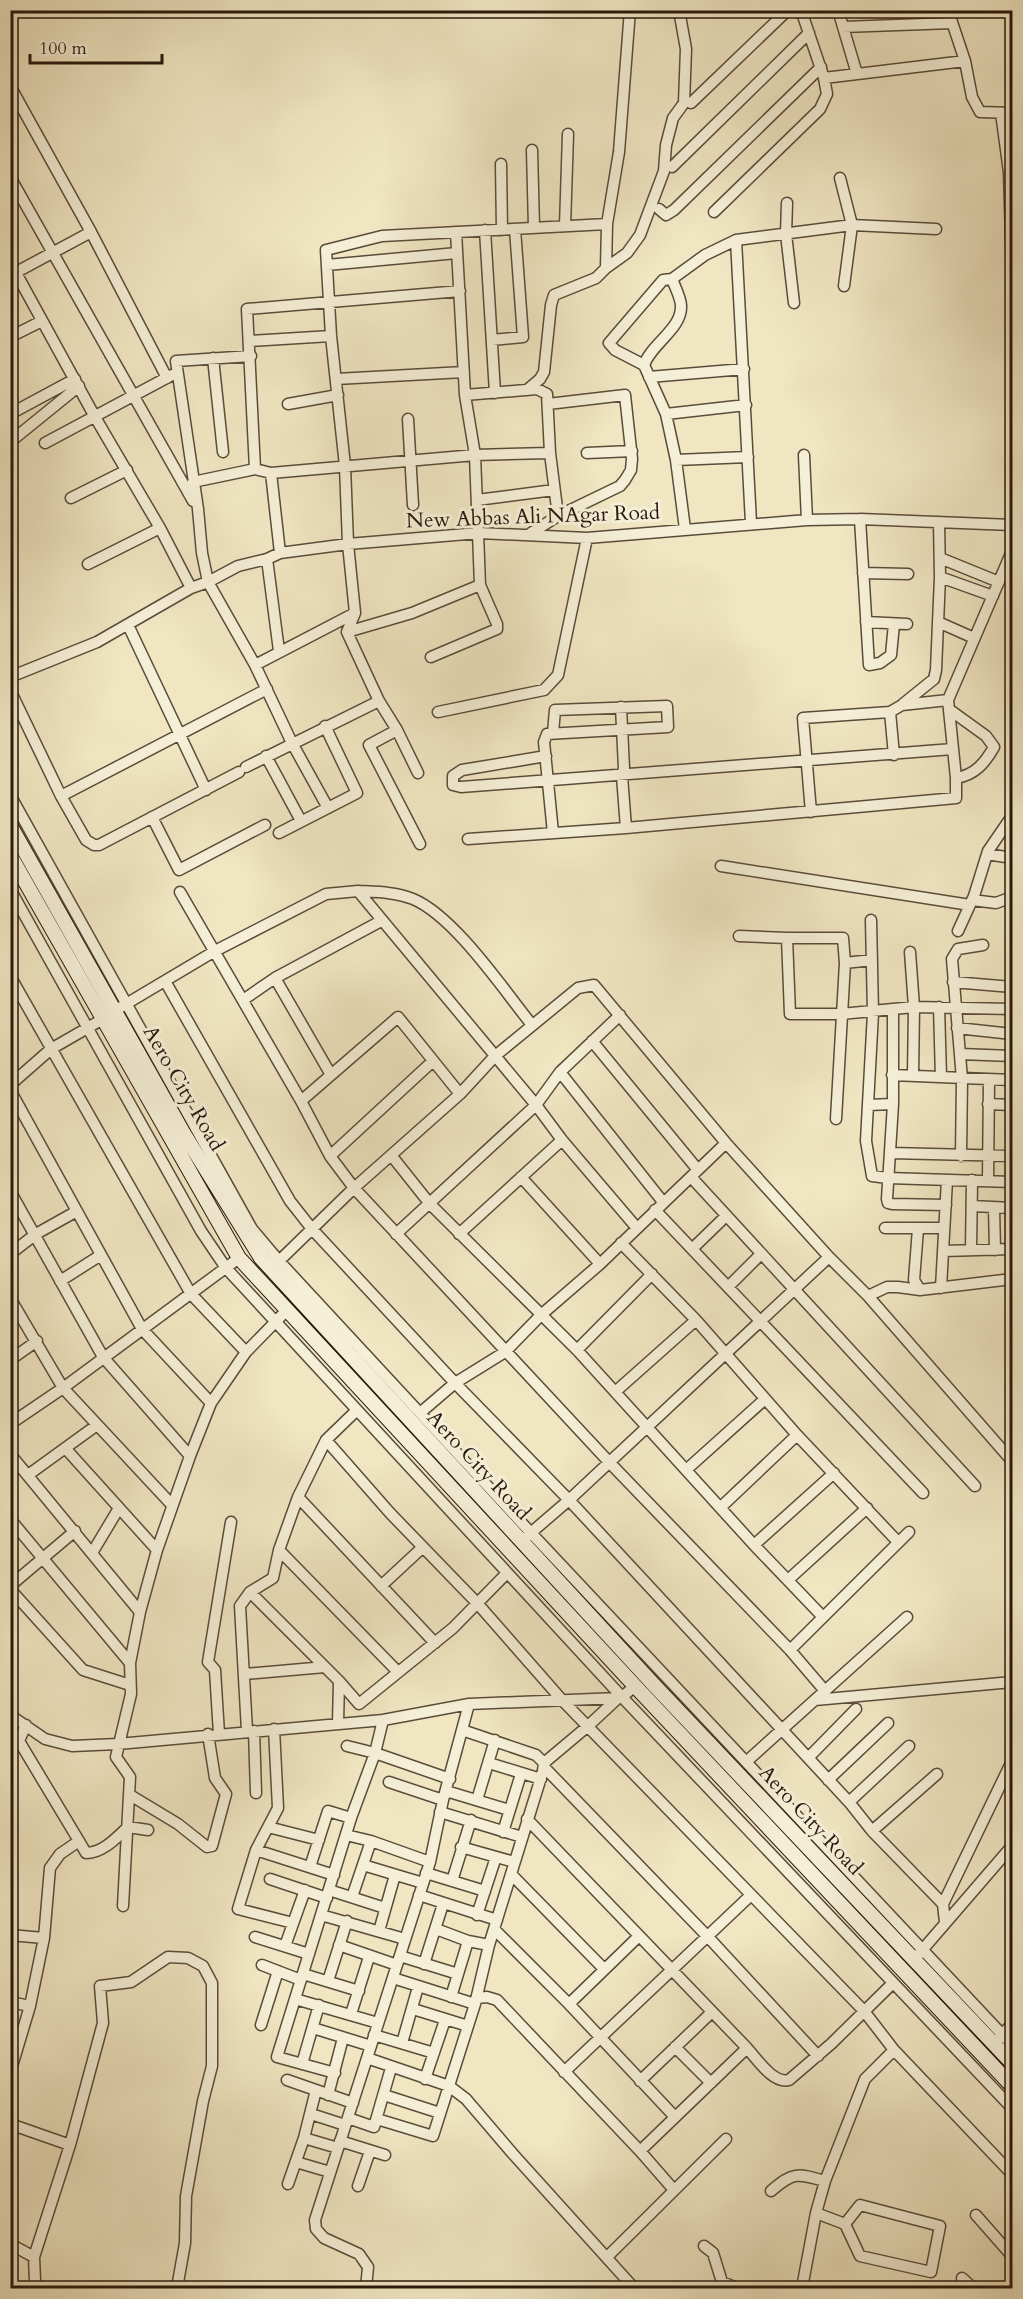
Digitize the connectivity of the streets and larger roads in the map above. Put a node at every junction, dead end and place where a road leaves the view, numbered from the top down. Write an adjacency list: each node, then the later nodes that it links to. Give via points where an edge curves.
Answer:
1 (630, 10): 27 (street, via 619,152)
2 (679, 10): 43 (street, via 686,49 684,103 673,117 664,171 640,235 627,253)
3 (788, 10): 15 (street)
4 (801, 10): 9 (street)
5 (838, 10): 8 (street)
6 (948, 10): 7 (street)
7 (952, 23): 8 (street); 10 (street)
8 (843, 27): 12 (street)
9 (809, 33): 11 (street); 20 (street)
10 (965, 61): 12 (street); 16 (street, via 973,100 980,112)
11 (820, 67): 13 (street); 25 (street, via 674,210 666,215)
12 (857, 74): 13 (street)
13 (824, 78): 26 (street, via 827,94 823,105)
14 (10, 86): 36 (street)
15 (691, 103)
16 (1007, 113): 21 (street)
17 (568, 134): 29 (street)
18 (532, 150): 31 (street)
19 (501, 164): 35 (street)
20 (672, 167)
21 (1011, 172): 30 (street)
22 (10, 177): 40 (street)
23 (840, 178): 28 (street)
24 (787, 203): 38 (street)
25 (659, 209)
26 (714, 212)
27 (607, 224): 29 (street); 43 (street)
28 (852, 225): 33 (street); 38 (street); 47 (street)
29 (565, 226): 31 (street)
30 (1012, 226): 45 (street)
31 (534, 228): 32 (street)
32 (515, 229): 35 (street); 54 (street, via 523,337)
33 (936, 229)
34 (486, 230): 35 (street); 37 (street); 54 (street)
35 (502, 230)
36 (91, 232): 40 (street); 63 (street)
37 (456, 232): 41 (street); 42 (street, via 382,236 326,250)
38 (786, 234): 39 (street); 50 (street)
39 (736, 240): 46 (street, via 705,255); 59 (street)
40 (53, 252): 44 (street); 70 (street)
41 (457, 253): 42 (street); 48 (street)
42 (327, 266): 49 (street)
43 (606, 268): 66 (street, via 596,278 554,295 544,372)
44 (12, 270): 51 (street)
45 (1012, 272)
46 (672, 279): 58 (street, via 681,307 675,323 646,357); 58 (street, via 663,280 609,343)
47 (844, 286)
48 (460, 291): 49 (street); 61 (street)
49 (330, 302): 52 (street); 55 (street, via 247,309)
50 (794, 303)
51 (42, 321): 53 (street); 65 (street)
52 (332, 336): 55 (street); 64 (street)
53 (10, 337)
54 (492, 340): 67 (street)
55 (250, 341): 56 (street)
56 (251, 356): 57 (street); 90 (street)
57 (213, 358): 60 (street, via 176,361); 81 (street)
58 (644, 365): 62 (street)
59 (744, 369): 62 (street); 73 (street)
60 (178, 372): 63 (street); 93 (street)
61 (464, 372): 64 (street); 69 (street)
62 (649, 377): 75 (street)
63 (167, 378): 70 (street)
64 (336, 380): 68 (street)
65 (77, 383): 74 (street); 76 (street); 78 (street)
66 (527, 390): 67 (street); 72 (street, via 542,390 547,394)
67 (495, 393): 69 (street)
68 (338, 395): 71 (street); 89 (street)
69 (465, 395): 84 (street)
70 (134, 397): 76 (street); 98 (street)
71 (288, 404)
72 (548, 404): 80 (street, via 625,395); 82 (street)
73 (746, 405): 75 (street); 86 (street)
74 (10, 414)
75 (666, 414): 88 (street)
76 (95, 417): 79 (street); 91 (street)
77 (408, 419): 87 (street)
78 (10, 442)
79 (45, 443)
80 (632, 451): 83 (street); 99 (street, via 631,470 620,486)
81 (223, 452)
82 (550, 453): 84 (street); 94 (street)
83 (587, 453)
84 (475, 454): 87 (street); 96 (street)
85 (804, 455): 100 (street)
86 (748, 457): 88 (street); 103 (street)
87 (410, 460): 89 (street); 97 (street)
88 (676, 460): 106 (street)
89 (345, 466): 92 (street); 110 (street)
90 (255, 469): 92 (street); 93 (street)
91 (127, 470): 95 (street); 105 (street)
92 (271, 473): 112 (street)
93 (193, 482): 98 (street)
94 (554, 490): 96 (street); 99 (street)
95 (71, 498)
96 (477, 500): 107 (street)
97 (413, 505)
98 (198, 509): 119 (street)
99 (558, 516): 108 (street)
100 (807, 519): 101 (street, New Abbas Ali NAgar Road); 103 (street, New Abbas Ali NAgar Road)
101 (860, 519): 102 (street, New Abbas Ali NAgar Road); 116 (street)
102 (939, 522): 104 (street, New Abbas Ali NAgar Road); 113 (street)
103 (751, 523): 106 (street, New Abbas Ali NAgar Road)
104 (1012, 525)
105 (160, 528): 115 (street); 122 (street)
106 (685, 529): 109 (street, New Abbas Ali NAgar Road)
107 (479, 533): 108 (street, New Abbas Ali NAgar Road); 110 (street, New Abbas Ali NAgar Road); 121 (street)
108 (530, 534): 109 (street, New Abbas Ali NAgar Road)
109 (586, 537): 142 (street, via 558,675 544,690)
110 (348, 544): 112 (street, New Abbas Ali NAgar Road); 124 (street)
111 (1012, 551): 120 (street)
112 (280, 553): 114 (street, New Abbas Ali NAgar Road)
113 (940, 558): 118 (street); 120 (street)
114 (267, 559): 119 (street, New Abbas Ali NAgar Road, via 238,566); 132 (street)
115 (87, 564)
116 (863, 573): 117 (street); 125 (street)
117 (908, 574)
118 (940, 577): 123 (street); 126 (street)
119 (208, 582): 122 (street, New Abbas Ali NAgar Road); 134 (street)
120 (999, 582): 123 (street)
121 (480, 585): 130 (street, via 412,613); 133 (street, via 497,629)
122 (191, 588): 129 (street, New Abbas Ali NAgar Road)
123 (993, 596): 131 (street)
124 (356, 613): 130 (street); 132 (street)
125 (866, 622): 127 (street); 127 (street, via 869,664 880,663 891,654)
126 (938, 622): 131 (street); 139 (street, via 934,679)
127 (894, 624): 128 (street)
128 (907, 624)
129 (128, 625): 135 (street, New Abbas Ali NAgar Road, via 97,642); 148 (street)
130 (347, 632): 138 (street)
131 (974, 639): 140 (street)
132 (279, 651): 134 (street)
133 (431, 657)
134 (255, 664): 136 (street)
135 (10, 677)
136 (267, 689): 148 (street); 149 (street)
137 (10, 690): 161 (street)
138 (380, 701): 144 (street); 145 (street)
139 (902, 705): 140 (street); 143 (street)
140 (949, 705): 150 (street); 157 (street, via 994,747 976,771)
141 (621, 707): 146 (street); 146 (street, via 667,706 668,727); 147 (street, via 555,710)
142 (438, 712)
143 (890, 712): 151 (street); 154 (street, via 803,718)
144 (325, 726): 149 (street); 162 (street, via 357,793)
145 (397, 730): 155 (street); 173 (street, via 369,745)
146 (622, 730): 147 (street); 156 (street)
147 (554, 734): 153 (street, via 547,734 544,739)
148 (180, 736): 159 (street); 161 (street)
149 (292, 743): 152 (street); 162 (street)
150 (953, 749): 151 (street); 157 (street)
151 (894, 755): 154 (street)
152 (266, 756): 159 (street); 166 (street)
153 (546, 756): 158 (street); 158 (street, via 457,771 452,782 461,787)
154 (807, 762): 156 (street); 163 (street)
155 (418, 773)
156 (622, 776): 158 (street); 169 (street)
157 (956, 777): 163 (street, via 956,798)
158 (549, 781): 171 (street)
159 (206, 790): 165 (street)
160 (10, 795): 200 (street)
161 (61, 796): 165 (street, via 86,840 94,845)
162 (328, 808): 166 (street)
163 (811, 812): 169 (street)
164 (1012, 816): 175 (street)
165 (152, 817): 168 (street, via 179,870)
166 (301, 821): 170 (street)
167 (10, 825): 200 (street, Aero City Road)
168 (265, 825)
169 (626, 828): 171 (street)
170 (279, 833)
171 (553, 833): 172 (street)
172 (468, 839)
173 (420, 844)
174 (10, 855): 208 (street, Aero City Road)
175 (987, 855): 176 (street); 182 (street)
176 (1012, 858)
177 (721, 866): 182 (street)
178 (10, 889): 210 (street)
179 (358, 891): 184 (street); 189 (street, via 326,894); 209 (street, via 404,896 434,910 456,931)
180 (180, 892): 189 (street)
181 (1012, 897): 182 (street, via 996,903)
182 (971, 903): 185 (street)
183 (871, 920): 191 (street)
184 (381, 921): 194 (street); 216 (street)
185 (958, 932)
186 (739, 936): 187 (street)
187 (787, 938): 192 (street, via 843,938); 206 (street, via 790,1014)
188 (983, 945): 196 (street, via 954,953)
189 (215, 951): 195 (street); 198 (street)
190 (910, 952): 201 (street)
191 (872, 960): 192 (street); 205 (street)
192 (845, 963): 206 (street)
193 (10, 976): 214 (street)
194 (275, 978): 198 (street); 220 (street)
195 (165, 981): 200 (street); 265 (street, via 290,1201)
196 (953, 982): 197 (street); 199 (street)
197 (1012, 987)
198 (243, 1000): 230 (street)
199 (956, 1006): 202 (street); 203 (street); 211 (street)
200 (120, 1007): 281 (street, via 252,1229); 313 (street, Aero City Road, via 184,1134 261,1258)
201 (914, 1007): 202 (street); 204 (street); 222 (street)
202 (939, 1007): 223 (street)
203 (1012, 1009)
204 (893, 1010): 205 (street); 221 (street)
205 (873, 1013): 206 (street); 234 (street)
206 (841, 1014): 236 (street)
207 (620, 1015): 209 (street, via 597,986 590,985 578,988); 213 (street); 238 (street)
208 (103, 1019): 210 (street); 280 (street, Aero City Road)
209 (532, 1025): 216 (street)
210 (88, 1028): 214 (street); 283 (street, via 201,1231)
211 (957, 1028): 212 (street); 215 (street)
212 (1012, 1034)
213 (592, 1041): 219 (street); 245 (street)
214 (51, 1049): 227 (street); 291 (street)
215 (960, 1053): 217 (street); 224 (street)
216 (495, 1056): 229 (street); 233 (street)
217 (1012, 1056)
218 (433, 1061): 220 (street, via 398,1017); 229 (street); 242 (street)
219 (560, 1072): 233 (street); 256 (street)
220 (331, 1075): 230 (street)
221 (892, 1075): 222 (street); 231 (street)
222 (913, 1076): 223 (street)
223 (941, 1077): 224 (street)
224 (962, 1079): 225 (street); 243 (street)
225 (989, 1080): 226 (street); 232 (street)
226 (1012, 1080)
227 (10, 1085)
228 (10, 1090): 260 (street)
229 (460, 1094): 240 (street)
230 (301, 1101): 242 (street)
231 (893, 1104): 234 (street); 239 (street)
232 (988, 1104): 235 (street); 241 (street)
233 (536, 1105): 237 (street); 254 (street)
234 (868, 1105): 247 (street, via 866,1141 872,1176)
235 (1012, 1105)
236 (836, 1119)
237 (562, 1140): 246 (street); 262 (street)
238 (726, 1143): 245 (street); 279 (street)
239 (891, 1153): 243 (street); 247 (street)
240 (391, 1155): 252 (street); 254 (street)
241 (987, 1155): 243 (street); 244 (street); 250 (street)
242 (330, 1156): 252 (street)
243 (961, 1156)
244 (1012, 1156)
245 (694, 1174): 256 (street); 261 (street)
246 (522, 1177): 269 (street); 282 (street)
247 (888, 1178): 248 (street); 255 (street, via 888,1203)
248 (947, 1180): 249 (street); 255 (street)
249 (972, 1180): 250 (street); 257 (street)
250 (988, 1181): 251 (street)
251 (1012, 1182)
252 (354, 1188): 265 (street); 268 (street)
253 (12, 1198): 267 (street)
254 (430, 1204): 268 (street); 269 (street)
255 (946, 1205): 264 (street)
256 (659, 1206): 262 (street); 271 (street)
257 (972, 1206): 258 (street); 273 (street)
258 (994, 1208): 259 (street); 274 (street)
259 (1012, 1208)
260 (77, 1211): 267 (street); 278 (street)
261 (726, 1216): 271 (street); 277 (street)
262 (636, 1227): 270 (street)
263 (885, 1228): 266 (street)
264 (944, 1228): 266 (street); 275 (street)
265 (312, 1229): 281 (street); 307 (street)
266 (918, 1229): 290 (street, via 914,1280)
267 (36, 1234): 276 (street); 286 (street)
268 (396, 1234): 303 (street)
269 (459, 1234): 295 (street)
270 (621, 1243): 282 (street); 284 (street)
271 (692, 1249): 287 (street)
272 (1012, 1249): 274 (street)
273 (971, 1250): 274 (street); 275 (street)
274 (994, 1250)
275 (943, 1251): 288 (street)
276 (10, 1254)
277 (761, 1254): 287 (street); 289 (street)
278 (101, 1255): 286 (street); 299 (street)
279 (829, 1257): 289 (street); 292 (street)
280 (239, 1258): 283 (street); 294 (street, Aero City Road)
281 (279, 1261): 313 (street)
282 (600, 1264): 295 (street)
283 (226, 1268): 291 (street); 298 (street)
284 (652, 1274): 296 (street); 301 (street)
285 (1012, 1280): 288 (street)
286 (60, 1281): 305 (street)
287 (728, 1287): 297 (street)
288 (941, 1288): 290 (street)
289 (795, 1289): 297 (street); 328 (street)
290 (920, 1290): 292 (street, via 887,1287)
291 (191, 1294): 299 (street); 302 (street)
292 (868, 1296): 323 (street)
293 (10, 1298): 300 (street)
294 (287, 1310): 298 (street); 317 (street, Aero City Road)
295 (541, 1315): 301 (street); 303 (street)
296 (696, 1320): 304 (street); 309 (street)
297 (760, 1320): 304 (street); 329 (street)
298 (275, 1323): 302 (street); 312 (street)
299 (142, 1329): 305 (street); 311 (street)
300 (37, 1341): 306 (street); 308 (street)
301 (577, 1350): 309 (street)
302 (246, 1352): 311 (street)
303 (505, 1352): 307 (street); 324 (street)
304 (725, 1354): 310 (street); 316 (street)
305 (103, 1357): 308 (street); 322 (street)
306 (10, 1360)
307 (455, 1383): 313 (street); 331 (street)
308 (63, 1388): 314 (street); 315 (street)
309 (615, 1392): 316 (street)
310 (765, 1399): 318 (street); 325 (street)
311 (211, 1403): 322 (street)
312 (356, 1411): 319 (street); 348 (street)
313 (415, 1417): 317 (street); 340 (street, Aero City Road)
314 (10, 1424)
315 (97, 1425): 320 (street); 332 (street)
316 (646, 1426): 324 (street); 325 (street)
317 (398, 1430): 366 (street, Aero City Road)
318 (797, 1435): 326 (street); 333 (street)
319 (326, 1440): 330 (street); 343 (street)
320 (66, 1449): 327 (street); 334 (street)
321 (10, 1454): 327 (street)
322 (190, 1456): 332 (street)
323 (1012, 1461)
324 (609, 1462): 331 (street); 358 (street)
325 (686, 1470): 333 (street)
326 (834, 1473): 335 (street); 342 (street)
327 (28, 1474): 338 (street)
328 (975, 1486)
329 (923, 1493)
330 (298, 1497): 345 (street); 350 (street)
331 (570, 1500): 340 (street); 381 (street)
332 (172, 1505): 344 (street)
333 (721, 1507): 342 (street)
334 (119, 1508): 344 (street); 346 (street)
335 (867, 1508): 341 (street); 349 (street)
336 (10, 1519): 347 (street)
337 (231, 1522): 383 (street, via 208,1662 215,1670)
338 (75, 1531): 346 (street); 347 (street)
339 (909, 1532): 341 (street)
340 (526, 1537): 391 (street); 461 (street, Aero City Road)
341 (898, 1542): 355 (street)
342 (754, 1545): 349 (street)
343 (423, 1547): 350 (street); 353 (street)
344 (157, 1550): 354 (street)
345 (279, 1550): 352 (street, via 273,1578); 361 (street)
346 (92, 1553): 354 (street)
347 (44, 1558): 351 (street); 359 (street)
348 (507, 1573): 353 (street); 368 (street)
349 (788, 1580): 355 (street)
350 (381, 1586): 357 (street)
351 (10, 1587): 365 (street, via 83,1670)
352 (250, 1593): 360 (street); 362 (street, via 240,1606)
353 (477, 1604): 357 (street); 369 (street)
354 (140, 1612): 359 (street)
355 (822, 1616): 358 (street)
356 (907, 1617): 367 (street)
357 (435, 1643): 361 (street)
358 (790, 1650): 367 (street)
359 (130, 1663): 365 (street)
360 (325, 1667): 362 (street); 363 (street)
361 (398, 1672): 363 (street, via 359,1704)
362 (245, 1674): 382 (street)
363 (339, 1681): 376 (street)
364 (1012, 1682): 370 (street)
365 (130, 1685): 385 (street)
366 (635, 1686): 368 (street); 516 (street, Aero City Road)
367 (825, 1691): 370 (street)
368 (620, 1697): 369 (street); 378 (street); 473 (street)
369 (562, 1700): 371 (street); 378 (street)
370 (815, 1700): 381 (street)
371 (469, 1704): 374 (street); 380 (street)
372 (856, 1709): 389 (street)
373 (10, 1715): 377 (street)
374 (383, 1720): 376 (street); 388 (street)
375 (888, 1723): 398 (street)
376 (338, 1724): 379 (street)
377 (26, 1725): 385 (street, via 45,1739 72,1746); 418 (street, via 19,1741)
378 (588, 1726): 393 (street); 436 (street)
379 (274, 1729): 382 (street); 410 (street, via 278,1808)
380 (462, 1730): 384 (street); 396 (street)
381 (781, 1730): 389 (street); 391 (street)
382 (251, 1731): 383 (street); 400 (street)
383 (214, 1734): 385 (street); 401 (street, via 215,1778 226,1794 212,1846)
384 (495, 1740): 392 (street); 393 (street, via 536,1755)
385 (118, 1744): 401 (street, via 116,1757 130,1777)
386 (347, 1746): 388 (street)
387 (909, 1746): 404 (street)
388 (375, 1753): 396 (street); 406 (street)
389 (808, 1758): 398 (street)
390 (1012, 1761): 439 (street)
391 (746, 1762): 461 (street)
392 (489, 1763): 394 (street); 402 (street)
393 (544, 1765): 397 (street); 454 (street)
394 (521, 1774): 397 (street); 405 (street)
395 (937, 1774): 412 (street)
396 (450, 1779): 403 (street)
397 (541, 1779): 407 (street)
398 (828, 1780): 404 (street)
399 (388, 1782): 403 (street)
400 (256, 1793)
401 (130, 1796): 409 (street)
402 (477, 1800): 403 (street); 405 (street)
403 (443, 1801): 408 (street); 426 (street)
404 (849, 1802): 412 (street)
405 (509, 1810): 413 (street)
406 (351, 1818): 414 (street); 416 (street, via 328,1811)
407 (527, 1819): 415 (street); 451 (street)
408 (471, 1820): 413 (street); 420 (street)
409 (128, 1827): 411 (street); 418 (street, via 102,1850 86,1852); 440 (street)
410 (268, 1827): 416 (street); 421 (street)
411 (148, 1830)
412 (872, 1831): 439 (street)
413 (502, 1832): 415 (street)
414 (346, 1834): 417 (street); 428 (street)
415 (522, 1837): 423 (street)
416 (319, 1840): 425 (street)
417 (371, 1840): 424 (street); 426 (street)
418 (79, 1841): 453 (street, via 50,1868)
419 (1012, 1846): 445 (street)
420 (461, 1847): 422 (street); 431 (street)
421 (256, 1850): 425 (street); 446 (street, via 238,1909)
422 (496, 1857): 423 (street); 433 (street)
423 (514, 1862): 427 (street)
424 (363, 1865): 429 (street); 437 (street)
425 (310, 1867): 428 (street)
426 (426, 1873): 429 (street); 431 (street); 435 (street)
427 (511, 1874): 447 (street); 466 (street)
428 (334, 1875): 434 (street)
429 (395, 1875): 441 (street)
430 (270, 1879): 432 (street)
431 (452, 1881): 433 (street)
432 (305, 1890): 434 (street); 446 (street)
433 (485, 1891): 443 (street)
434 (328, 1894): 437 (street); 442 (street)
435 (419, 1895): 438 (street); 455 (street)
436 (751, 1895): 454 (street); 484 (street)
437 (352, 1897): 441 (street)
438 (443, 1904): 443 (street); 448 (street)
439 (943, 1904): 445 (street)
440 (123, 1906)
441 (385, 1908): 449 (street)
442 (321, 1915): 444 (street); 460 (street)
443 (477, 1915): 447 (street)
444 (347, 1921): 449 (street); 457 (street)
445 (945, 1922): 461 (street)
446 (293, 1923): 459 (street)
447 (496, 1925): 458 (street); 480 (street)
448 (436, 1929): 456 (street); 464 (street)
449 (379, 1931): 455 (street)
450 (10, 1935): 453 (street)
451 (639, 1936): 466 (street); 468 (street)
452 (255, 1937): 459 (street)
453 (44, 1938): 482 (street)
454 (709, 1938): 468 (street); 503 (street)
455 (405, 1940): 463 (street)
456 (468, 1941): 458 (street); 469 (street)
457 (339, 1945): 462 (street); 472 (street)
458 (489, 1945): 478 (street)
459 (285, 1946): 460 (street)
460 (309, 1954): 470 (street)
461 (919, 1954): 495 (street, Aero City Road)
462 (369, 1957): 463 (street); 475 (street)
463 (398, 1961): 464 (street); 471 (street)
464 (424, 1964): 469 (street)
465 (262, 1965): 467 (street)
466 (604, 1969): 480 (street)
467 (278, 1971): 470 (street); 490 (street)
468 (673, 1971): 485 (street); 494 (street)
469 (458, 1974): 476 (street)
470 (302, 1977): 472 (street); 477 (street)
471 (393, 1978): 474 (street); 488 (street)
472 (328, 1981): 475 (street)
473 (893, 1983): 484 (street); 521 (street)
474 (418, 1987): 476 (street); 483 (street)
475 (359, 1991): 486 (street)
476 (451, 1997): 478 (street)
477 (295, 1999): 481 (street); 506 (street, via 277,2056)
478 (476, 2001): 491 (street); 508 (street, via 487,1997 496,2000)
479 (10, 2002): 482 (street)
480 (569, 2004): 494 (street)
481 (319, 2005): 486 (street); 492 (street)
482 (30, 2006): 509 (street)
483 (413, 2009): 487 (street); 497 (street)
484 (864, 2011): 501 (street); 503 (street)
485 (712, 2012): 499 (street); 500 (street)
486 (351, 2014): 488 (street)
487 (446, 2020): 491 (street); 502 (street)
488 (378, 2023): 496 (street)
489 (1012, 2024): 495 (street)
490 (261, 2025)
491 (468, 2026): 515 (street)
492 (313, 2028): 493 (street); 506 (street)
493 (343, 2038): 496 (street); 510 (street)
494 (601, 2038): 508 (street); 513 (street)
495 (998, 2038): 498 (street); 505 (street, Aero City Road)
496 (373, 2040): 497 (street); 504 (street)
497 (402, 2043): 502 (street)
498 (1012, 2045)
499 (675, 2047): 513 (street); 514 (street)
500 (747, 2048): 503 (street, via 783,2081); 514 (street)
501 (894, 2050): 537 (street); 538 (street, via 868,2075)
502 (434, 2053): 511 (street)
503 (818, 2056)
504 (367, 2058): 507 (street); 520 (street)
505 (1012, 2063)
506 (302, 2064): 510 (street)
507 (391, 2068): 511 (street); 519 (street)
508 (564, 2072): 533 (street)
509 (10, 2073)
510 (335, 2073): 518 (street)
511 (425, 2079): 515 (street)
512 (288, 2080): 517 (street)
513 (640, 2081): 524 (street)
514 (711, 2083): 524 (street)
515 (449, 2086): 522 (street); 550 (street, via 466,2099)
516 (1012, 2086)
517 (316, 2090): 518 (street); 523 (street)
518 (328, 2095): 520 (street)
519 (384, 2095): 522 (street); 525 (street)
520 (353, 2103): 526 (street)
521 (1012, 2108)
522 (440, 2113): 525 (street, via 433,2136)
523 (311, 2114): 526 (street); 528 (street)
524 (675, 2117): 533 (street)
525 (377, 2119): 526 (street, via 374,2127)
526 (347, 2122): 531 (street)
527 (10, 2124): 530 (street)
528 (304, 2138): 531 (street); 535 (street)
529 (726, 2139): 541 (street)
530 (70, 2145): 549 (street); 553 (street, via 103,2023 100,1986 131,1982 168,1957 188,1958 203,1966 212,1983 212,2066 186,2196 185,2243)
531 (339, 2145): 532 (street); 536 (street)
532 (369, 2151): 534 (street); 540 (street)
533 (640, 2151): 541 (street)
534 (385, 2155)
535 (296, 2162): 536 (street); 539 (street)
536 (330, 2172): 554 (street, via 315,2220 316,2229 324,2238 359,2254 368,2267)
537 (1012, 2174)
538 (825, 2181): 542 (street, via 792,2175); 543 (street)
539 (288, 2184)
540 (358, 2186)
541 (674, 2190): 550 (street)
542 (771, 2191)
543 (816, 2213): 545 (street); 557 (street)
544 (976, 2215): 548 (street)
545 (845, 2224): 545 (street, via 860,2205 940,2226 931,2272 860,2256)
546 (10, 2244): 549 (street)
547 (704, 2246): 556 (street, via 713,2253 722,2282)
548 (1012, 2256)
549 (34, 2257): 552 (street)
550 (606, 2257): 555 (street)
551 (962, 2278): 558 (street)
552 (34, 2289)
553 (177, 2289)
554 (366, 2289)
555 (634, 2289)
556 (737, 2289)
557 (802, 2289)
558 (973, 2289)

